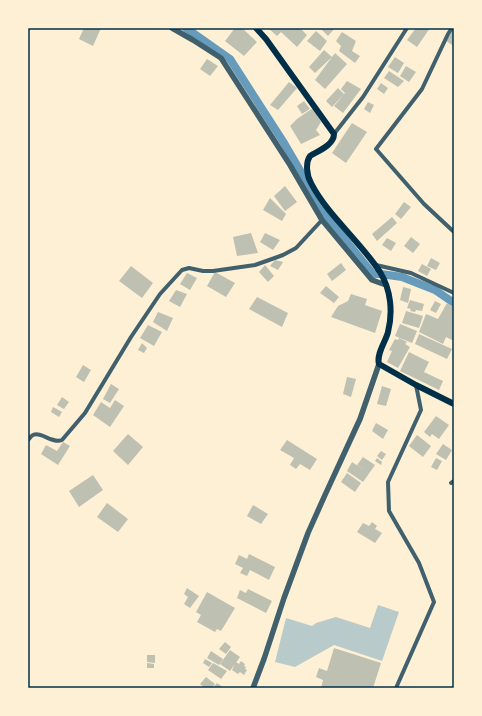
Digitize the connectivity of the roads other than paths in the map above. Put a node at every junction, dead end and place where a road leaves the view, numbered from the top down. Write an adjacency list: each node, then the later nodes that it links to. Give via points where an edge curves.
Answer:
1 (172, 28): 6 (street, via 221,58)
2 (256, 28): 5 (main road)
3 (407, 28): 5 (street, via 363,97)
4 (452, 28): 7 (street, via 422,89 376,149 424,204)
5 (334, 134): 8 (main road, via 331,143 310,156 306,162 310,181 321,200)
6 (322, 220): 9 (street, via 372,280); 14 (street, via 296,248 255,265 220,270 182,270 160,294 85,413 62,440 54,441 38,434)
7 (454, 232)
8 (375, 265): 9 (main road); 10 (street, via 411,272)
9 (386, 285): 11 (main road, via 390,312 388,332 378,359)
10 (454, 293)
11 (379, 364): 12 (main road); 15 (street, via 360,419 308,533)
12 (416, 385): 13 (main road); 16 (street, via 421,410 388,482 389,511 418,563 434,602)
13 (454, 404)
14 (28, 440)
15 (253, 688)
16 (396, 688)

